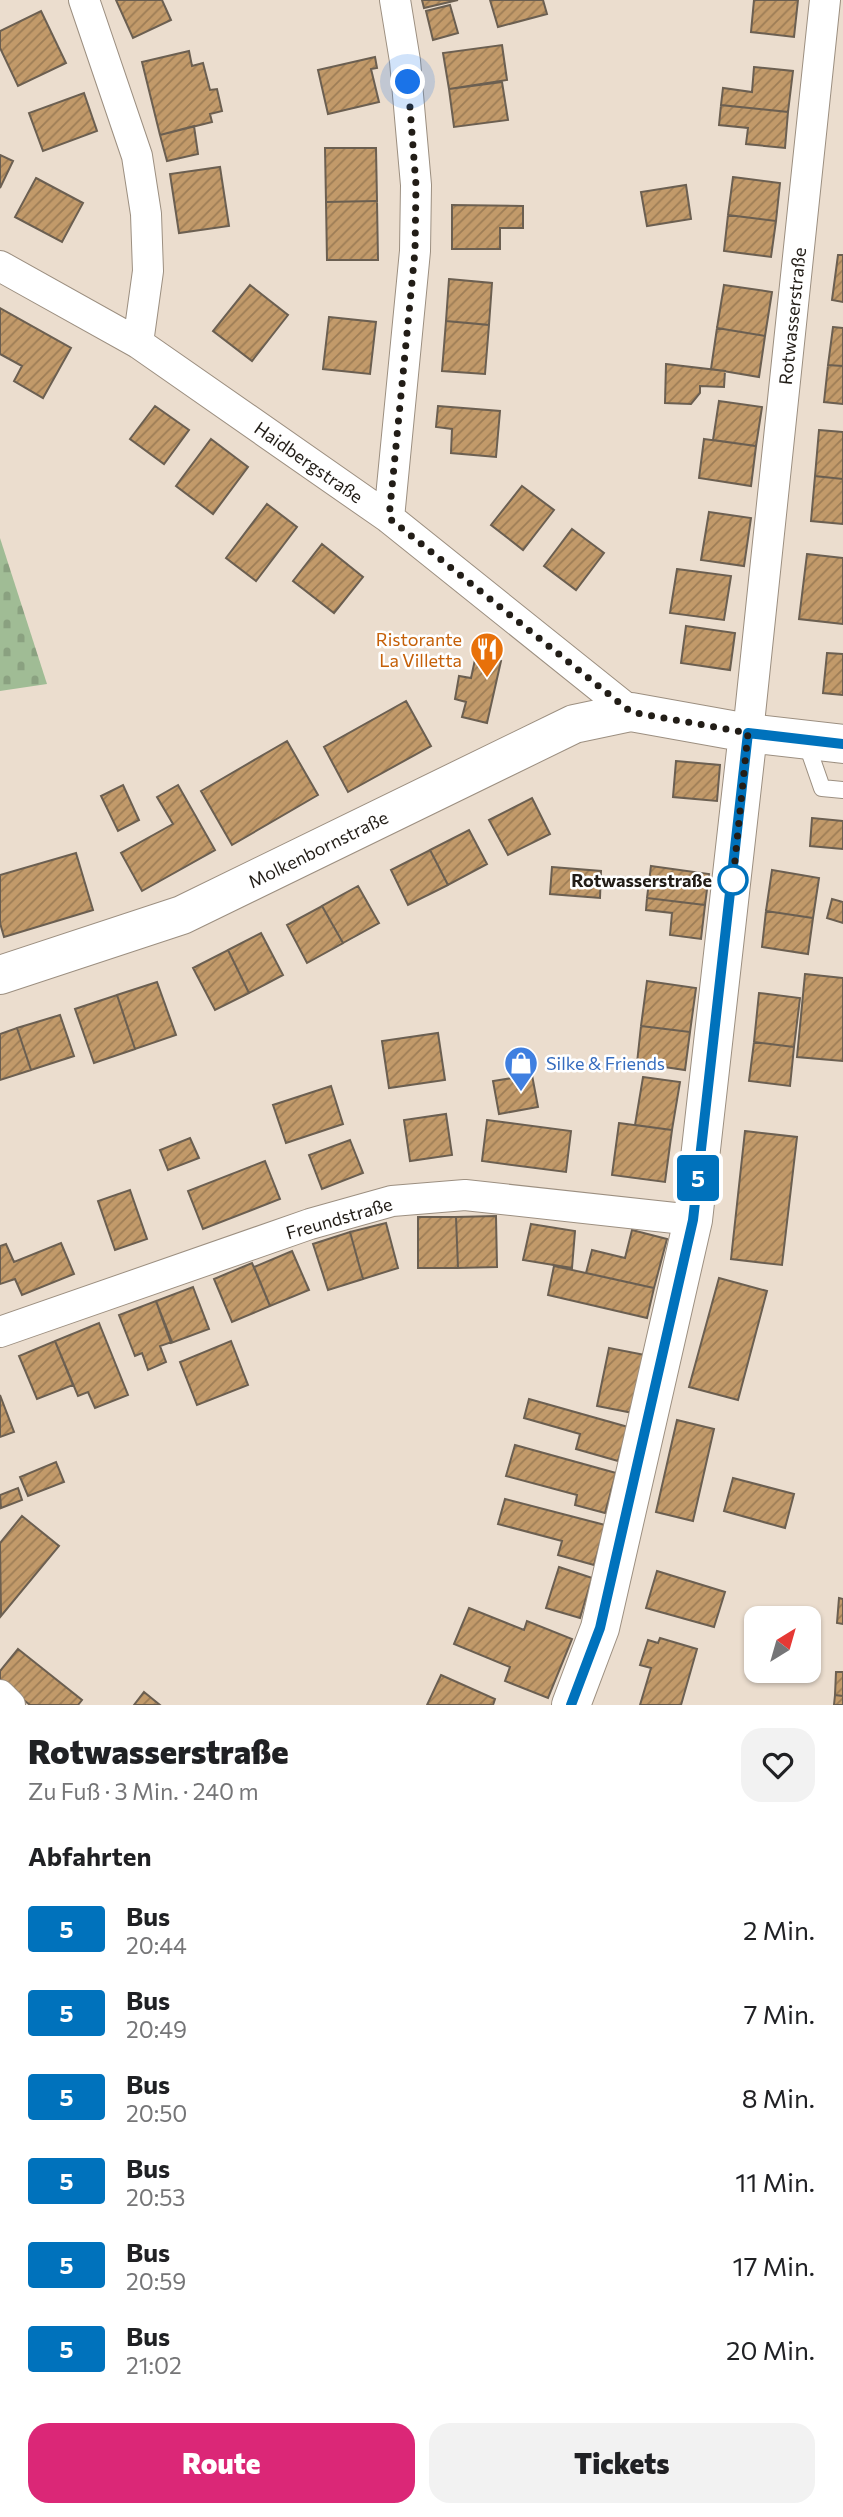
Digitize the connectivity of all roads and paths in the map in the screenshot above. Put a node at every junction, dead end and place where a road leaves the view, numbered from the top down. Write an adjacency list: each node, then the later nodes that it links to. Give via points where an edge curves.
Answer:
1 (84, 0): 5 (street, via 137,156 148,271)
2 (396, 0): 6 (street, via 416,185 415,251)
3 (825, 0): 8 (street, Rotwasserstraße)
4 (0, 266): 5 (street, Haidbergstraße)
5 (138, 343): 6 (street, Haidbergstraße)
6 (389, 518): 7 (street, Haidbergstraße)
7 (631, 712): 8 (street); 12 (street, Molkenbornstraße, via 573,724 182,915)
8 (748, 733): 9 (street); 13 (street, Rotwasserstraße)
9 (805, 740): 10 (street); 11 (lane, via 822,788)
10 (843, 744)
11 (843, 790)
12 (0, 975)
13 (693, 1220): 14 (street, Freundstraße, via 464,1195 392,1201 310,1224); 17 (street, Rotwasserstraße, via 600,1628)
14 (0, 1332)
15 (0, 1695): 16 (street)
16 (10, 1705)
17 (571, 1705)

